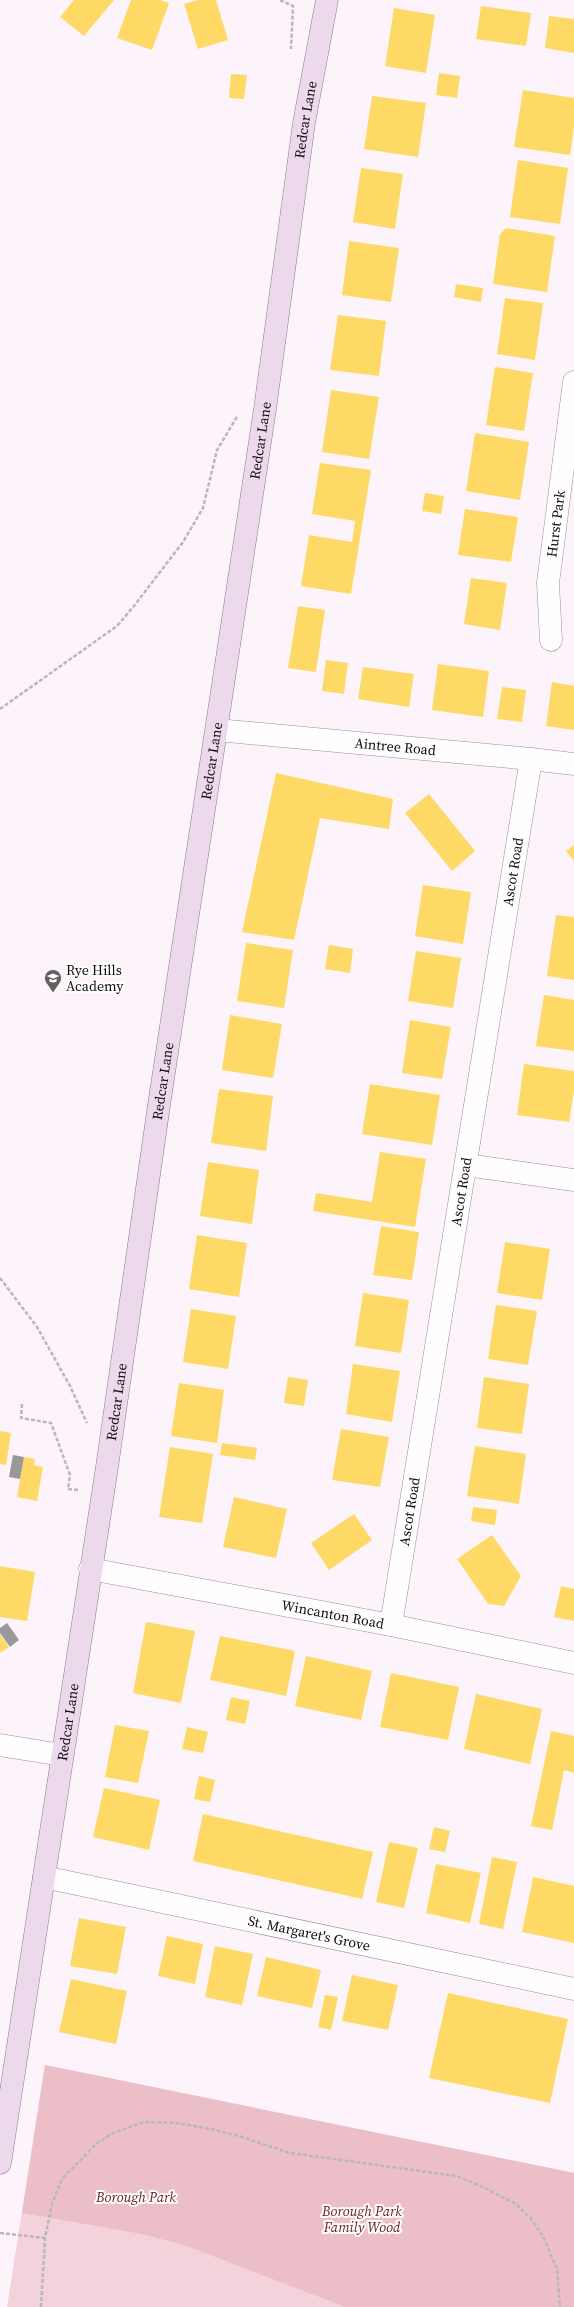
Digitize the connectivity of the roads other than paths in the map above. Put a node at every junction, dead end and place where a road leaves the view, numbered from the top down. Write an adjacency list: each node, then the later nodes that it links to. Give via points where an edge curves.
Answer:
1 (326, 0): 4 (main road, Redcar Lane, via 304,123)
2 (574, 382): 3 (street, Hurst Park, via 548,583)
3 (551, 640)
4 (217, 730): 5 (street, Aintree Road); 9 (main road, Redcar Lane)
5 (531, 758): 6 (street, Aintree Road); 7 (street, Ascot Road)
6 (574, 764)
7 (466, 1165): 8 (street); 10 (street, Ascot Road)
8 (574, 1180)
9 (90, 1569): 10 (street, Wincanton Road); 13 (main road, Redcar Lane)
10 (391, 1625): 11 (street, Wincanton Road)
11 (574, 1663)
12 (0, 1745): 13 (street)
13 (62, 1755): 14 (main road, Redcar Lane)
14 (44, 1877): 15 (street, St. Margaret's Grove); 16 (main road, Redcar Lane)
15 (574, 1989)
16 (0, 2163)

